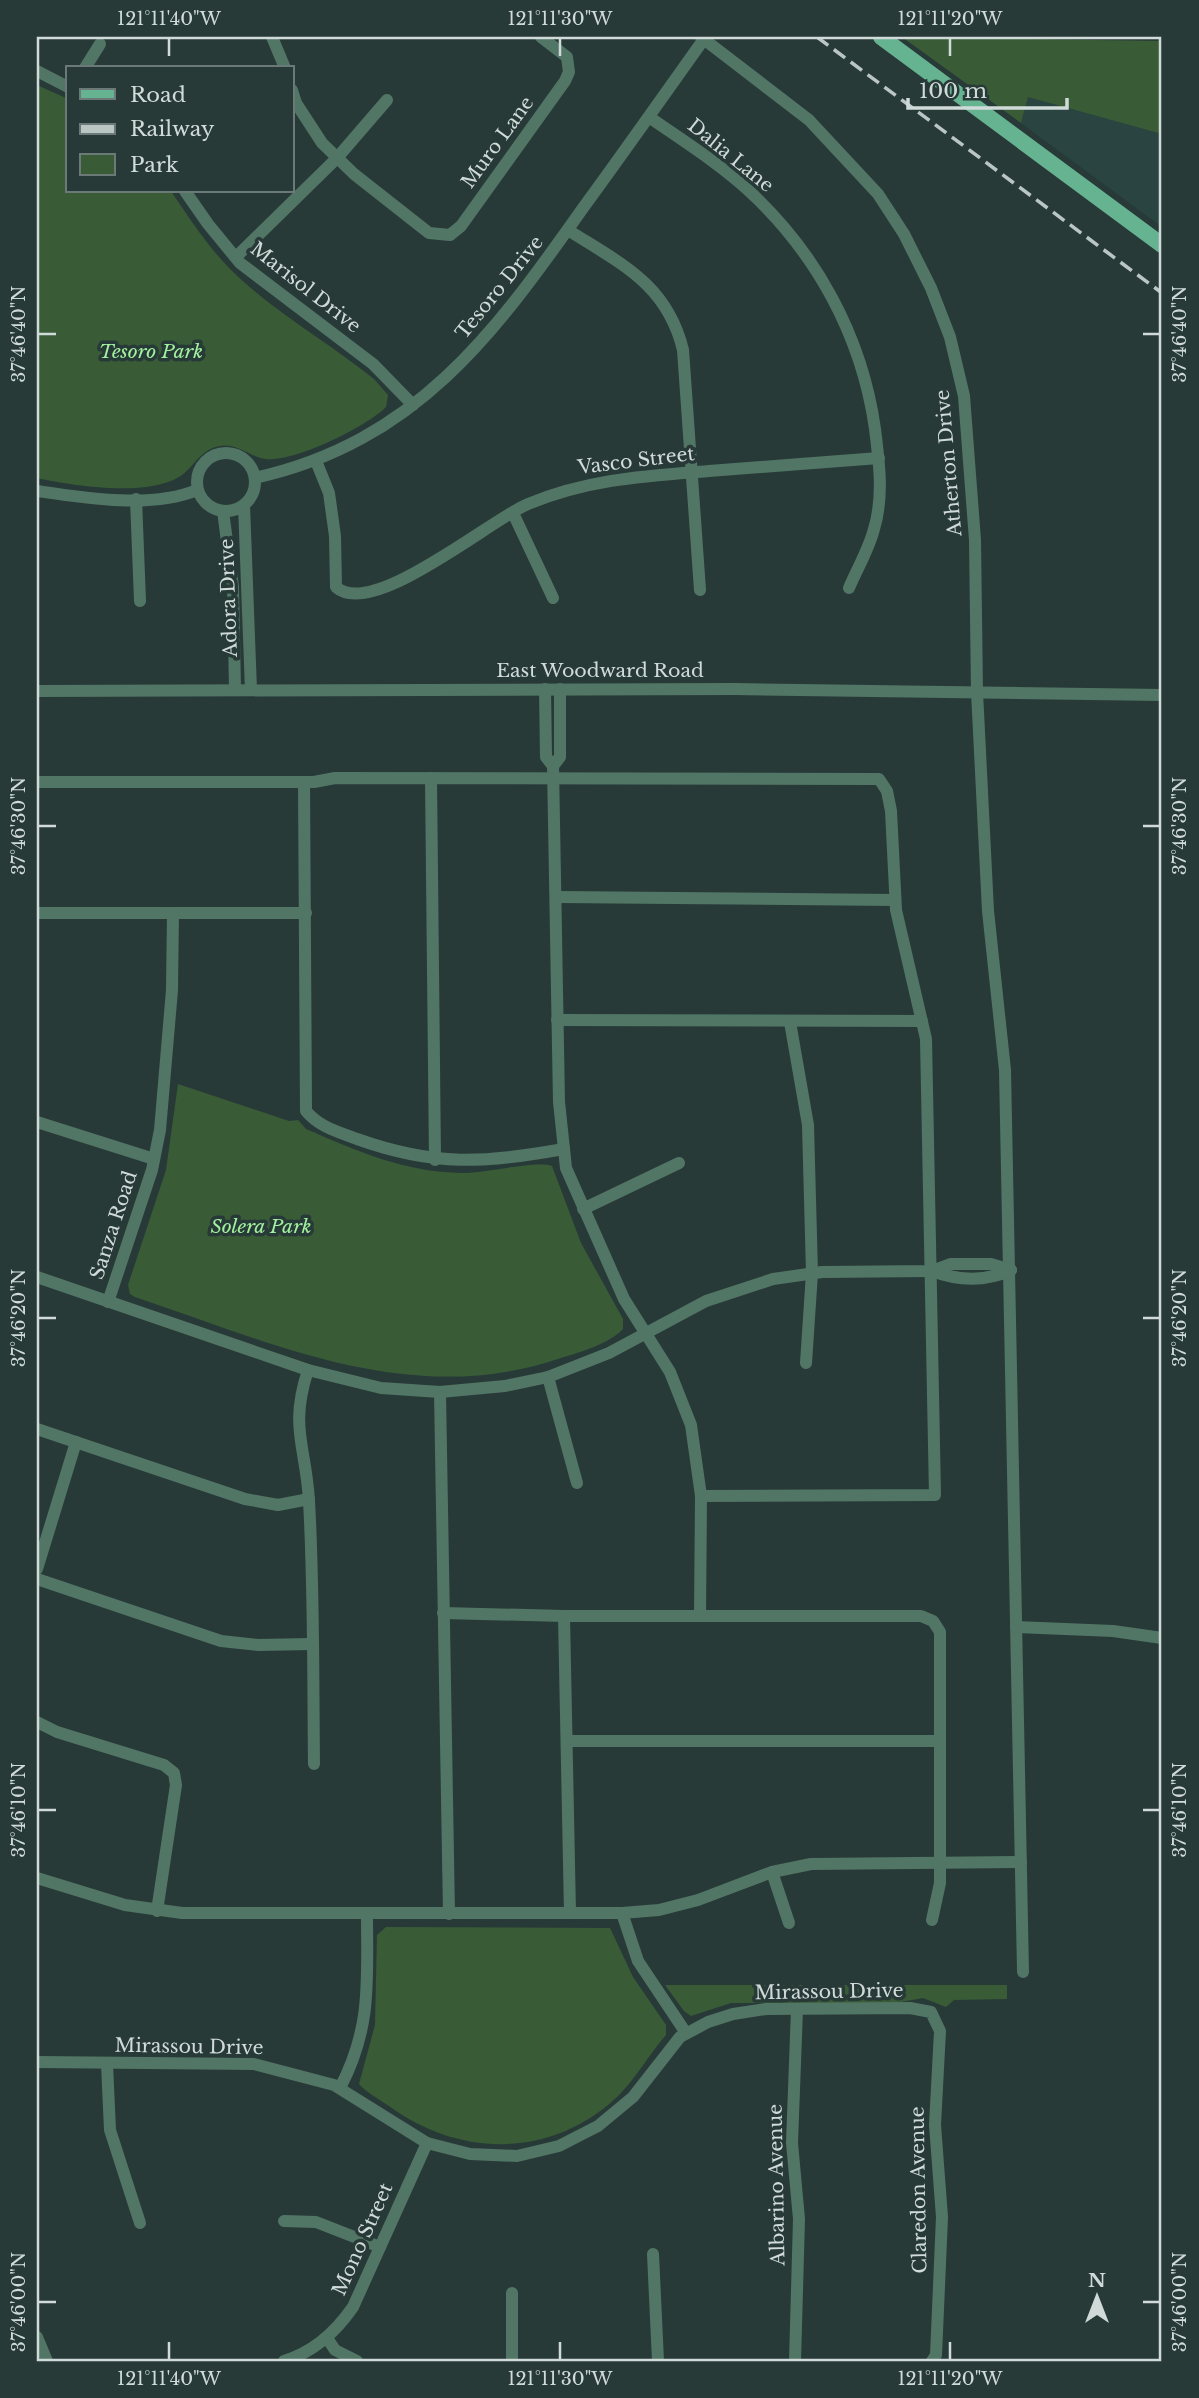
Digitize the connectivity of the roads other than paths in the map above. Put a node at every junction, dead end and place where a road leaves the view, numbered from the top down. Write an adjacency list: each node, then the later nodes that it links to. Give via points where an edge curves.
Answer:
1 (272, 37): 7 (street)
2 (541, 37): 13 (street, Muro Lane, via 567,57 569,72 450,235 429,233)
3 (881, 37): 16 (main road)
4 (702, 38): 12 (street, Tesoro Drive); 38 (street, Atherton Drive, via 809,120 842,152 878,194 932,288 964,396 975,541)
5 (100, 44): 6 (street)
6 (86, 66)
7 (284, 66)
8 (37, 71): 9 (street)
9 (66, 86)
10 (294, 96): 13 (street, via 322,143)
11 (387, 100): 13 (street)
12 (649, 117): 15 (street, Tesoro Drive); 19 (street, Dalia Lane, via 747,188 810,260 843,318 859,358)
13 (337, 158): 17 (street)
14 (186, 192): 17 (street, Marisol Drive)
15 (568, 230): 18 (street, Tesoro Drive, via 491,333); 21 (street, via 636,274 668,309 683,350)
16 (1162, 245)
17 (236, 257): 18 (street, Marisol Drive, via 373,363)
18 (413, 405): 20 (street, Tesoro Drive)
19 (879, 458): 21 (street, Vasco Street); 29 (street, Dalia Lane, via 874,529)
20 (316, 461): 22 (street, Tesoro Drive); 28 (street, Vasco Street, via 329,493 335,536 333,572 341,592 378,590)
21 (693, 472): 28 (street, Vasco Street, via 579,485); 30 (street)
22 (255, 478): 23 (street, via 246,461 220,453 203,463); 26 (street, via 253,493)
23 (197, 490): 25 (street); 27 (street, via 207,505)
24 (37, 491): 25 (street)
25 (136, 499): 32 (street)
26 (244, 505): 27 (street); 36 (street, Adora Drive)
27 (223, 511): 35 (street, Adora Drive, via 233,587)
28 (513, 513): 31 (street)
29 (849, 588)
30 (700, 590)
31 (553, 598)
32 (140, 601)
33 (545, 689): 34 (street, East Woodward Road); 36 (street, East Woodward Road); 40 (street, via 546,757)
34 (560, 689): 38 (street, East Woodward Road); 40 (street, via 560,757)
35 (235, 690): 36 (street, East Woodward Road); 37 (street, East Woodward Road)
36 (251, 690)
37 (37, 691)
38 (977, 692): 39 (street, East Woodward Road); 58 (street, Atherton Drive, via 988,911 1005,1069)
39 (1162, 695)
40 (553, 771): 41 (street); 44 (street); 45 (street, via 879,779 891,811)
41 (431, 778): 43 (street); 55 (street)
42 (37, 782): 43 (street)
43 (304, 782): 48 (street)
44 (556, 897): 45 (street); 49 (street)
45 (895, 900): 50 (street)
46 (37, 914): 47 (street)
47 (173, 914): 48 (street); 54 (street, Sanza Road, via 172,990 160,1130)
48 (306, 914): 55 (street, via 306,1111 315,1122 342,1133)
49 (557, 1020): 51 (street); 53 (street)
50 (922, 1021): 51 (street); 59 (street)
51 (790, 1022): 60 (street, via 808,1125)
52 (37, 1122): 54 (street)
53 (564, 1149): 55 (street, via 499,1160); 57 (street, via 566,1168)
54 (153, 1159): 62 (street, Sanza Road)
55 (435, 1160)
56 (679, 1163): 57 (street)
57 (583, 1209): 63 (street, via 624,1299)
58 (1010, 1269): 59 (street, via 992,1279 951,1278); 78 (street, Atherton Drive)
59 (932, 1271): 60 (street); 71 (street, via 935,1495)
60 (812, 1273): 63 (street, via 773,1279 706,1301); 64 (street)
61 (37, 1277): 62 (street)
62 (108, 1302): 65 (street)
63 (647, 1332): 66 (street); 71 (street, via 670,1372 691,1425)
64 (806, 1363)
65 (308, 1370): 67 (street, via 381,1388); 72 (street, via 297,1429)
66 (548, 1377): 67 (street); 70 (street)
67 (440, 1392): 75 (street)
68 (37, 1429): 69 (street)
69 (76, 1443): 72 (street, via 245,1499 278,1505); 73 (street)
70 (577, 1483)
71 (701, 1496): 77 (street)
72 (309, 1499): 80 (street)
73 (37, 1569)
74 (37, 1578): 80 (street, via 221,1640)
75 (443, 1613): 76 (street); 93 (street)
76 (564, 1616): 77 (street); 82 (street)
77 (700, 1616): 83 (street, via 921,1616 933,1621 940,1632)
78 (1016, 1627): 79 (street); 86 (street, Atherton Drive)
79 (1162, 1638)
80 (312, 1644): 84 (street)
81 (37, 1722): 89 (street, via 164,1765 174,1773)
82 (568, 1741): 83 (street); 90 (street)
83 (938, 1741): 85 (street)
84 (314, 1764)
85 (940, 1863): 86 (street); 87 (street, via 811,1864); 94 (street)
86 (1021, 1863): 96 (street, Atherton Drive)
87 (772, 1872): 91 (street, via 698,1900); 95 (street)
88 (37, 1878): 89 (street, via 92,1897)
89 (157, 1911): 92 (street)
90 (570, 1913): 91 (street); 93 (street)
91 (622, 1913): 99 (street, via 638,1961)
92 (367, 1914): 93 (street); 102 (street, via 365,2023)
93 (449, 1914)
94 (932, 1920)
95 (789, 1923)
96 (1023, 1972)
97 (797, 2009): 98 (street, Mirassou Drive, via 910,2008 931,2012); 99 (street, Mirassou Drive, via 733,2014); 116 (street, Albarino Avenue, via 792,2143 799,2219)
98 (935, 2018): 117 (street, Claredon Avenue, via 940,2031 935,2125 942,2217 936,2355)
99 (686, 2033): 103 (street, Mirassou Drive, via 633,2097 579,2138 538,2153 494,2157)
100 (37, 2062): 101 (street, Mirassou Drive)
101 (107, 2064): 102 (street, Mirassou Drive, via 254,2064); 105 (street, via 110,2130)
102 (340, 2088): 103 (street, Mirassou Drive)
103 (427, 2143): 106 (street, Mono Street)
104 (284, 2221): 106 (street, via 316,2222)
105 (140, 2223)
106 (380, 2248): 110 (street, Mono Street, via 353,2307)
107 (653, 2254): 115 (street)
108 (512, 2293): 114 (street)
109 (37, 2337): 111 (street)
110 (327, 2338): 112 (street, Mono Street, via 312,2350); 113 (street, via 335,2350)
111 (47, 2361)
112 (284, 2361)
113 (358, 2361)
114 (512, 2361)
115 (658, 2361)
116 (795, 2361)
117 (932, 2361)

